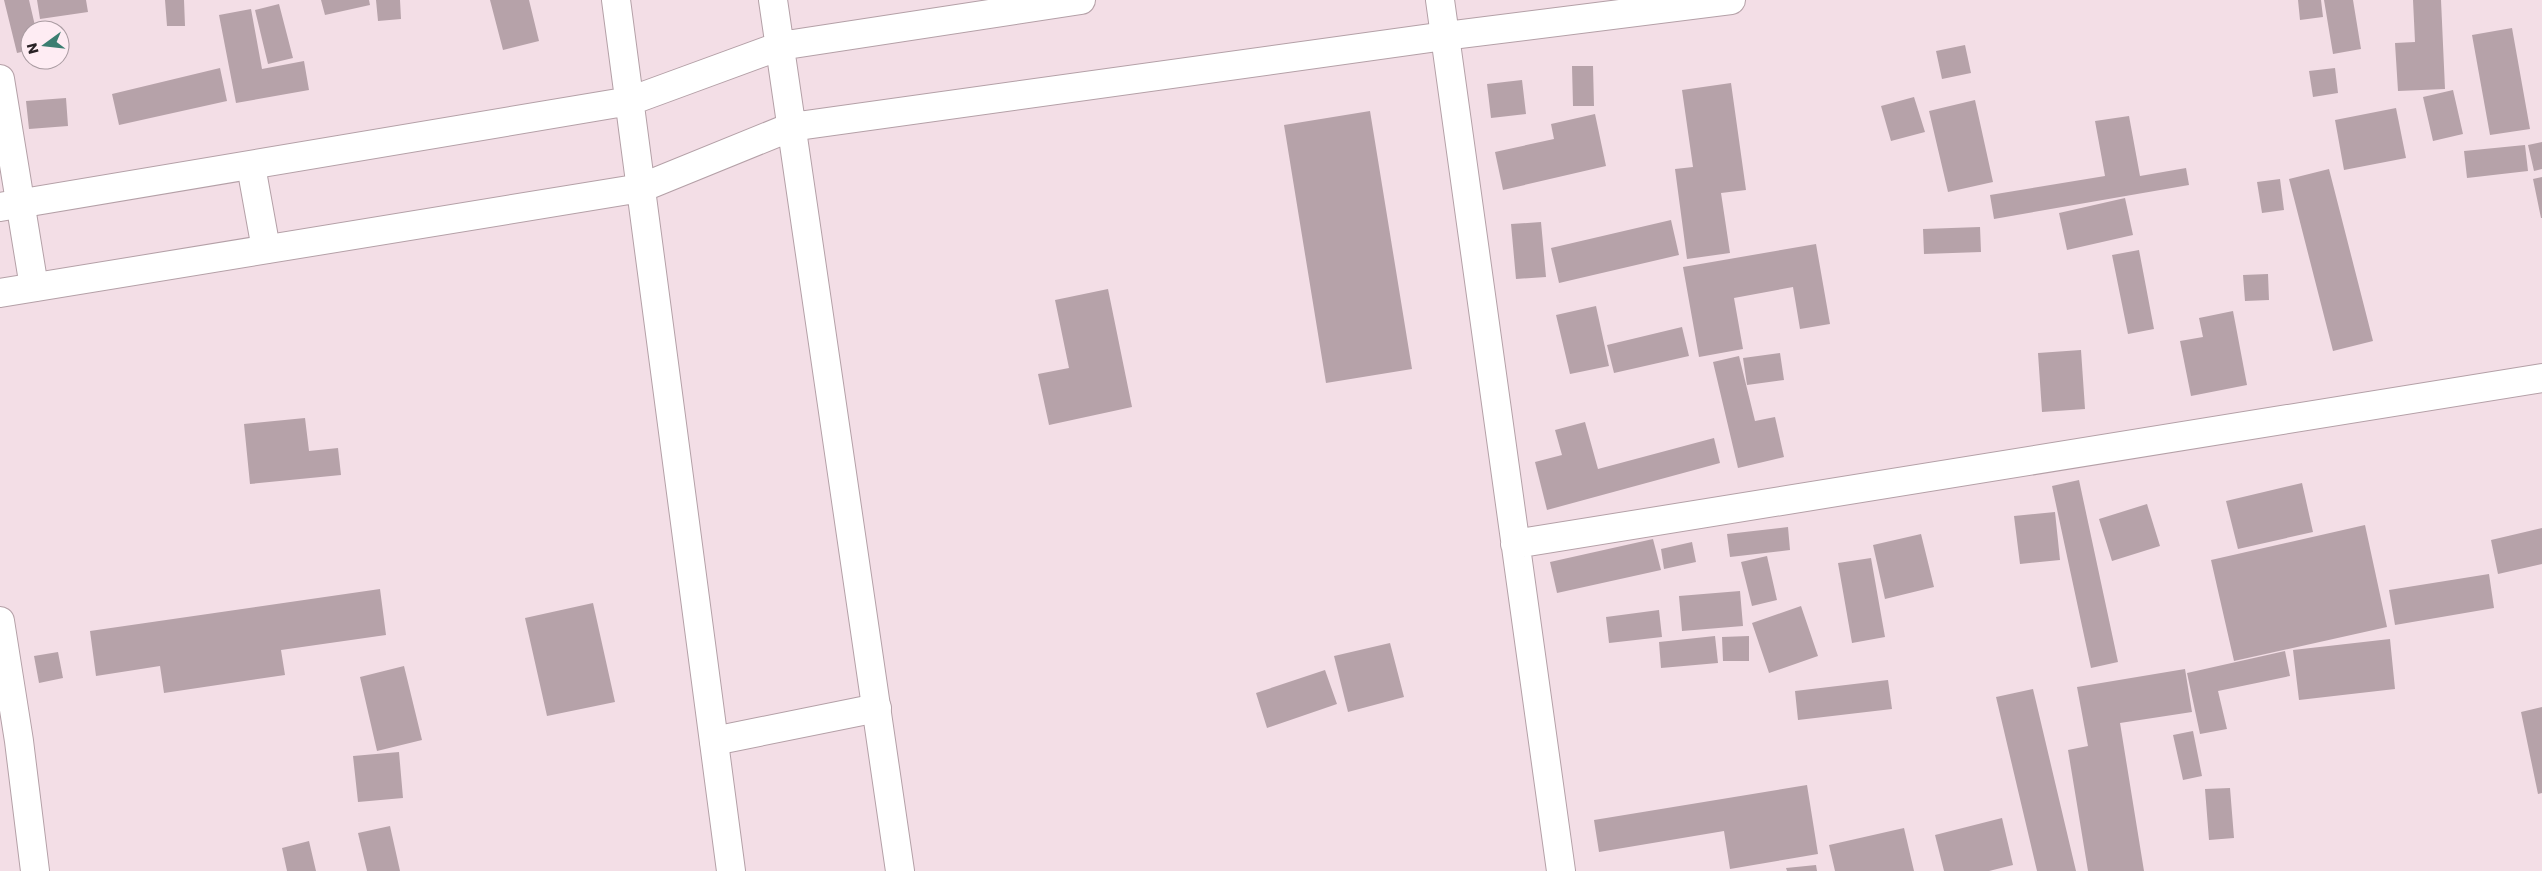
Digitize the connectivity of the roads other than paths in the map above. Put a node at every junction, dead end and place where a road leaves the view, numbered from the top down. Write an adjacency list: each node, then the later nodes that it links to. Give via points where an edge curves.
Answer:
1 (616, 0): 9 (street)
2 (773, 0): 7 (street)
3 (1081, 0): 7 (street)
4 (1440, 0): 6 (street)
5 (1730, 0): 6 (street)
6 (1445, 36): 10 (street); 18 (street)
7 (780, 46): 9 (street); 10 (street)
8 (0, 79): 13 (street)
9 (630, 101): 11 (street); 12 (street)
10 (791, 127): 12 (street); 20 (street)
11 (251, 166): 13 (street); 14 (street)
12 (641, 188): 14 (street); 21 (street)
13 (10, 206): 15 (street)
14 (266, 249): 15 (street)
15 (34, 287): 16 (street)
16 (0, 293)
17 (2542, 378): 18 (street)
18 (1515, 544): 26 (street)
19 (0, 621): 22 (street)
20 (877, 708): 21 (street); 25 (street)
21 (714, 741): 24 (street)
22 (9, 742): 23 (street)
23 (35, 871)
24 (731, 871)
25 (900, 871)
26 (1561, 871)

